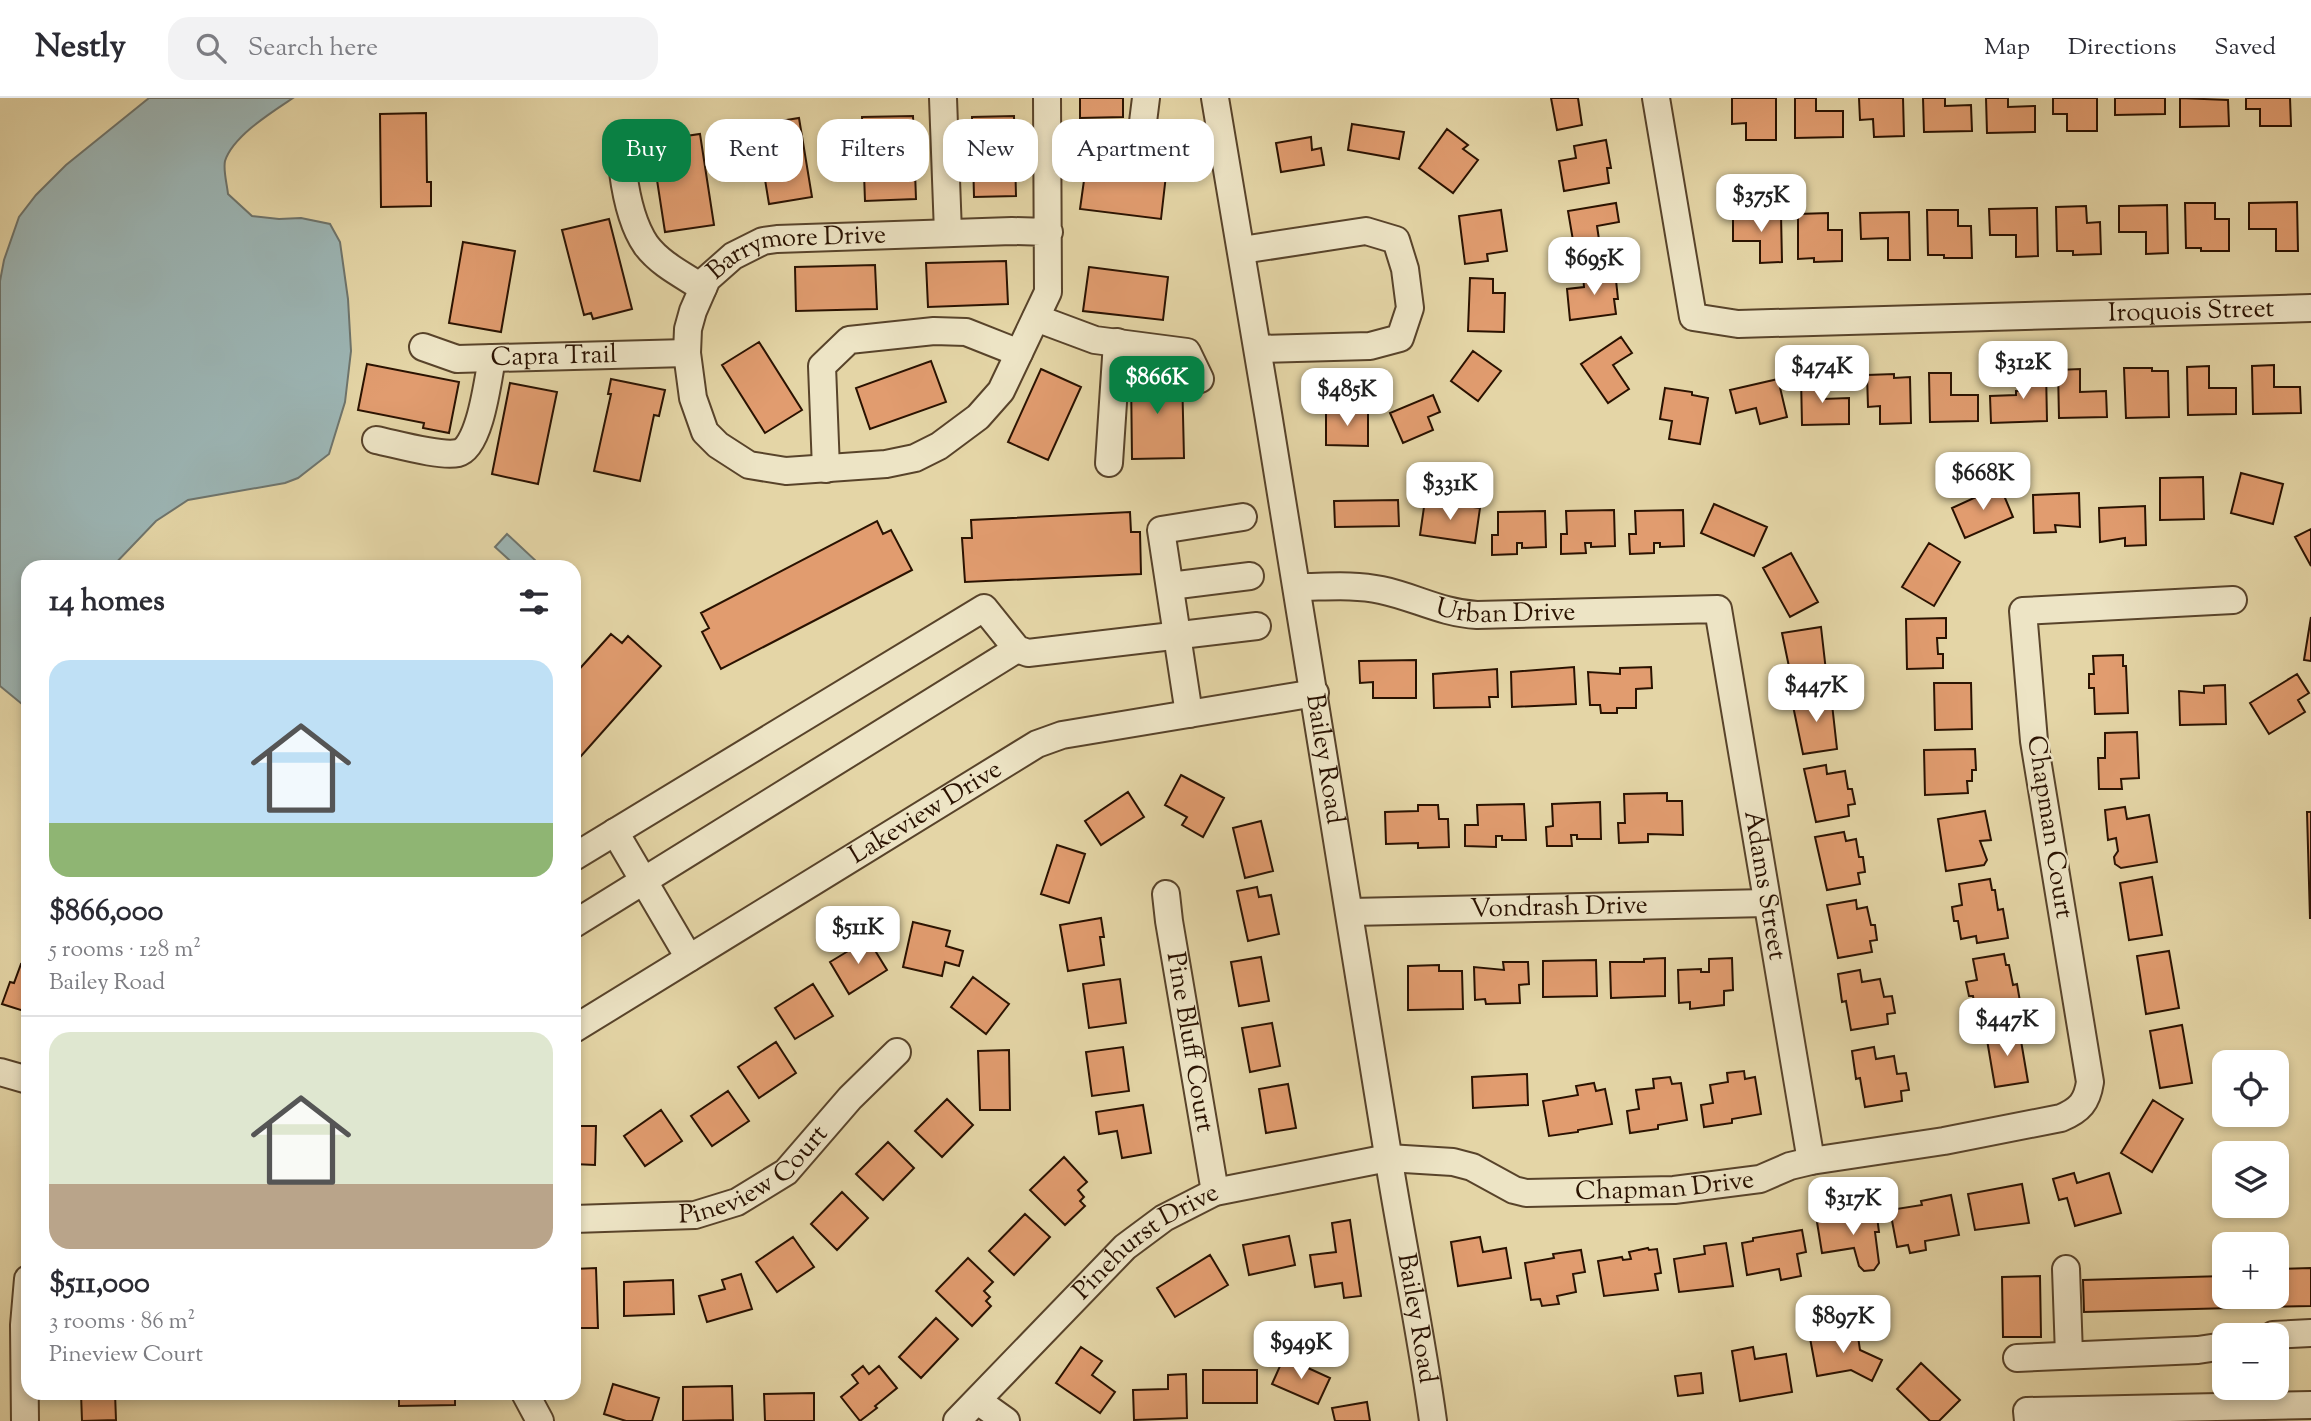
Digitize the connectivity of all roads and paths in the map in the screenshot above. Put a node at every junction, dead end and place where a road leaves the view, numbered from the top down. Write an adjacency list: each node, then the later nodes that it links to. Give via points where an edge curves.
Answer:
1 (943, 98): 9 (street)
2 (1047, 98): 6 (street, Barrymore Drive)
3 (1146, 98): 6 (street, via 1142,138 1136,147)
4 (1215, 98): 10 (street, Bailey Road)
5 (1656, 98): 12 (street, Iroquois Street, via 1693,317 1738,324)
6 (1048, 137): 8 (street, Barrymore Drive)
7 (624, 182): 11 (street, via 646,244 666,264)
8 (1049, 232): 9 (street, Barrymore Drive); 13 (street, Barrymore Drive, via 1048,292)
9 (948, 233): 11 (street, Barrymore Drive, via 763,242 733,256)
10 (1242, 250): 16 (street, Bailey Road); 16 (street, via 1366,231 1396,240 1405,269 1410,308 1400,338 1370,346)
11 (703, 288): 17 (street, Barrymore Drive, via 688,329)
12 (2311, 308)
13 (1035, 318): 14 (street, via 1095,340); 18 (street, Barrymore Drive)
14 (1116, 342): 20 (street, via 1187,352); 22 (street)
15 (423, 347): 19 (street, Capra Trail, via 457,359)
16 (1258, 349): 27 (street, Bailey Road)
17 (687, 353): 19 (street, Capra Trail); 23 (street, Barrymore Drive, via 698,417 718,445 761,469)
18 (1019, 353): 23 (street, Barrymore Drive, via 1001,391 978,417 939,446 886,464); 23 (street, via 967,332 849,340 822,366)
19 (492, 358): 21 (street, via 476,431 460,453)
20 (1200, 379)
21 (376, 440)
22 (1109, 463)
23 (826, 469)
24 (1243, 517): 26 (street, via 1161,530)
25 (1250, 576): 26 (street)
26 (1170, 586): 31 (street)
27 (1297, 587): 29 (street, Urban Drive, via 1378,589 1440,611 1477,615); 33 (street, Bailey Road)
28 (2233, 600): 47 (street, Chapman Court, via 2023,611 2034,741 2090,1082 2083,1105 2061,1118)
29 (1718, 609): 39 (street, Adams Street)
30 (1257, 626): 31 (street)
31 (1178, 635): 32 (street, via 1028,653); 34 (street)
32 (1017, 649): 35 (street, via 984,608); 37 (street)
33 (1315, 693): 34 (street, Lakeview Drive); 40 (street, Bailey Road)
34 (1189, 714): 42 (street, Lakeview Drive, via 1062,735 1037,744)
35 (615, 832): 36 (street); 37 (street)
36 (581, 853)
37 (645, 880): 41 (street); 42 (street)
38 (1166, 894): 50 (street, Pine Bluff Court)
39 (1768, 902): 40 (street, Vondrash Drive); 49 (street, Adams Street)
40 (1351, 912): 48 (street, Bailey Road)
41 (581, 920)
42 (689, 958): 43 (street, Lakeview Drive)
43 (581, 1025)
44 (897, 1052): 51 (street, Pineview Court, via 786,1172 745,1198 695,1215)
45 (0, 1072): 46 (street)
46 (21, 1078)
47 (1944, 1141): 49 (street, Chapman Drive)
48 (1388, 1158): 49 (street, Chapman Drive, via 1453,1162 1514,1190 1538,1194 1695,1188 1760,1179); 50 (street, Pinehurst Drive); 67 (street, Bailey Road)
49 (1811, 1161)
50 (1214, 1192): 60 (street, Pinehurst Drive, via 1164,1218 1125,1247)
51 (581, 1219)
52 (2066, 1269): 56 (street)
53 (2311, 1333): 54 (street)
54 (2289, 1334)
55 (2212, 1348): 56 (street)
56 (2069, 1355): 57 (street)
57 (2017, 1358)
58 (25, 1400): 63 (street)
59 (529, 1400): 64 (street)
60 (978, 1401): 65 (street, Pinehurst Drive); 66 (street)
61 (2311, 1405): 62 (street)
62 (2028, 1416)
63 (25, 1421)
64 (540, 1421)
65 (957, 1421)
66 (1006, 1421)
67 (1433, 1421)

